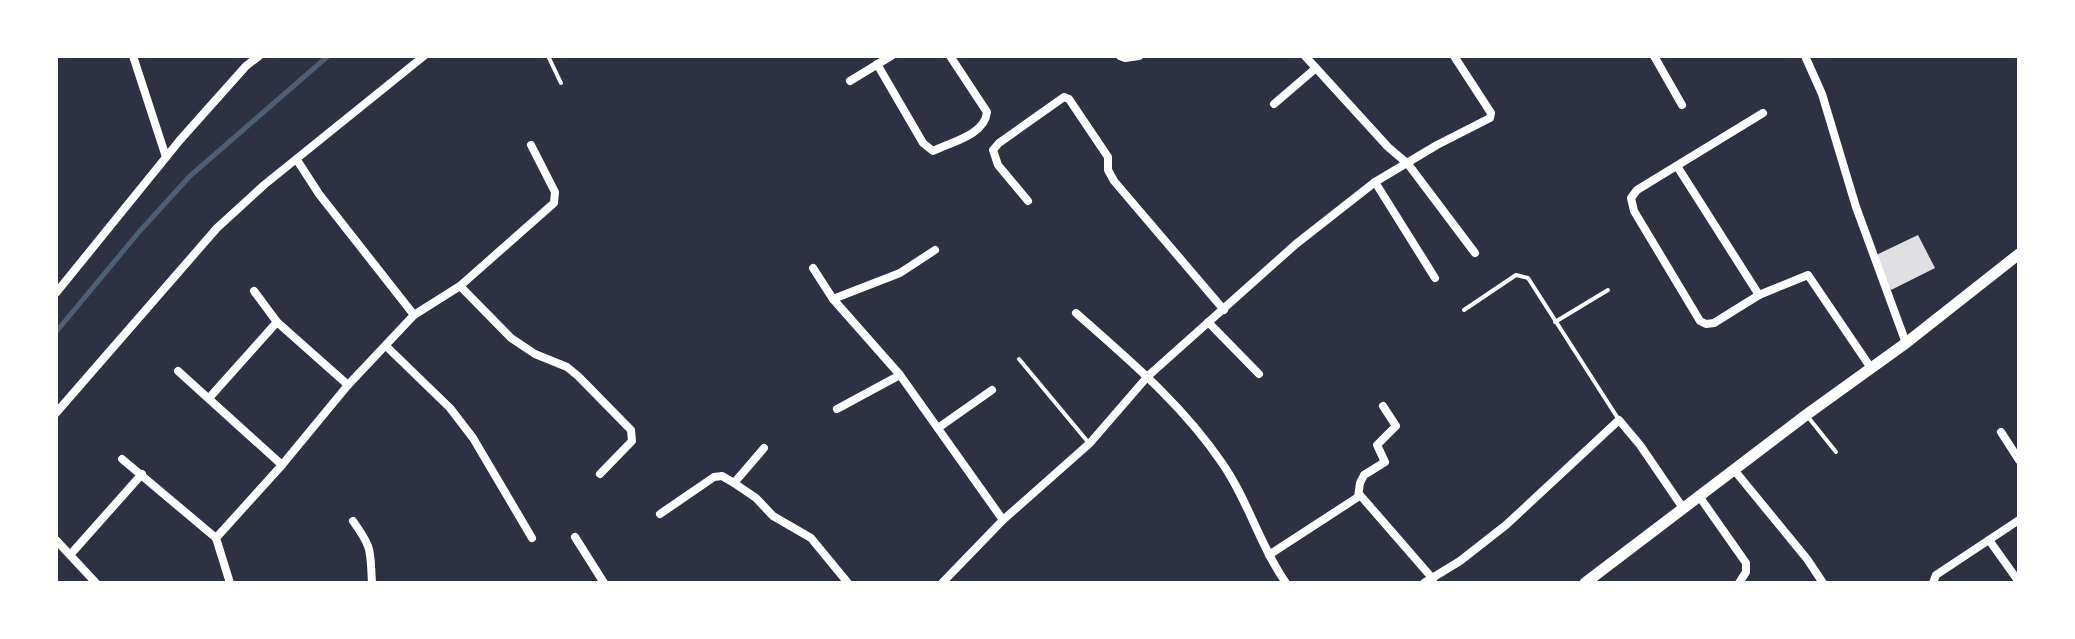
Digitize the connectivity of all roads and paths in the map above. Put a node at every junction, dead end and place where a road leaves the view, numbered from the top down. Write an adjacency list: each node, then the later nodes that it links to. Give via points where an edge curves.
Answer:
1 (133, 56): 23 (street)
2 (241, 56): 15 (street)
3 (259, 56): 15 (street)
4 (424, 56): 24 (street)
5 (548, 56): 18 (lane)
6 (891, 56): 14 (street)
7 (950, 56): 14 (street, via 987,112 986,119 981,128 933,151 923,143)
8 (1120, 56): 9 (street)
9 (1139, 56)
10 (1305, 56): 16 (street)
11 (1454, 56): 25 (street, via 1490,118)
12 (1654, 56): 20 (street)
13 (1805, 56): 47 (street)
14 (877, 64): 17 (street)
15 (246, 66): 23 (street)
16 (1316, 68): 19 (street); 25 (street)
17 (850, 81)
18 (561, 83)
19 (1274, 104)
20 (1682, 105)
21 (1763, 113): 26 (street)
22 (531, 145): 34 (street, via 555,192 554,203)
23 (166, 157): 37 (street)
24 (297, 160): 43 (street); 60 (street, via 217,228)
25 (1408, 164): 27 (street); 30 (street)
26 (1677, 166): 38 (street); 38 (street, via 1637,190 1631,204 1694,314 1706,324 1714,323)
27 (1375, 182): 33 (street); 40 (street)
28 (1028, 201): 40 (street, via 998,165 993,150 1064,97 1108,157 1114,181)
29 (935, 250): 39 (street, via 900,273)
30 (1475, 253)
31 (2019, 254): 47 (street)
32 (813, 268): 39 (street)
33 (1435, 278)
34 (460, 286): 43 (street); 73 (street, via 511,338 578,376 631,430 632,441)
35 (1608, 290): 46 (lane)
36 (254, 291): 44 (street)
37 (56, 293)
38 (1759, 295): 50 (street, via 1808,275)
39 (833, 299): 53 (street)
40 (1224, 310): 45 (street)
41 (1464, 310): 46 (lane, via 1521,275)
42 (1076, 313): 54 (street)
43 (414, 315): 48 (street)
44 (277, 322): 55 (street); 57 (street)
45 (1208, 322): 52 (street); 54 (street)
46 (1555, 322): 62 (lane)
47 (1906, 343): 50 (street)
48 (386, 346): 55 (street); 84 (street, via 473,438)
49 (1019, 359): 65 (lane)
50 (1871, 368): 61 (street)
51 (178, 371): 57 (street)
52 (1259, 374)
53 (900, 375): 59 (street); 63 (street)
54 (1148, 376): 65 (street); 88 (street, via 1188,416 1224,466)
55 (348, 385): 70 (street)
56 (992, 390): 63 (street)
57 (210, 397): 70 (street)
58 (1383, 406): 75 (street, via 1396,426 1377,445 1385,462 1364,475)
59 (837, 409)
60 (56, 413)
61 (1806, 415): 67 (lane); 71 (street)
62 (1619, 420): 77 (street); 89 (street, via 1506,525)
63 (938, 428): 79 (street)
64 (2001, 432): 69 (street)
65 (1090, 443): 79 (street)
66 (764, 448): 74 (street)
67 (1836, 452)
68 (122, 459): 72 (street)
69 (2019, 460)
70 (282, 465): 83 (street)
71 (1735, 471): 76 (street); 100 (street)
72 (142, 474): 83 (street); 87 (street)
73 (600, 474)
74 (734, 483): 78 (street, via 714,477); 96 (street, via 773,516 811,538)
75 (1360, 495): 88 (street); 89 (street)
76 (1699, 496): 77 (street); 99 (street, via 1746,563)
77 (1683, 508): 90 (street)
78 (660, 514)
79 (1003, 520): 97 (street)
80 (2019, 520): 86 (street)
81 (353, 521): 94 (street, via 369,544)
82 (575, 537): 95 (street)
83 (216, 538): 93 (street)
84 (532, 538)
85 (56, 540): 87 (street)
86 (1989, 540): 91 (street); 101 (street, via 1936,575)
87 (70, 555): 92 (street)
88 (1269, 555): 98 (street)
89 (1429, 581)
90 (1588, 582)
91 (2019, 582)
92 (96, 583)
93 (230, 583)
94 (372, 583)
95 (604, 583)
96 (848, 583)
97 (942, 583)
98 (1286, 583)
99 (1739, 583)
100 (1823, 583)
101 (1933, 583)

